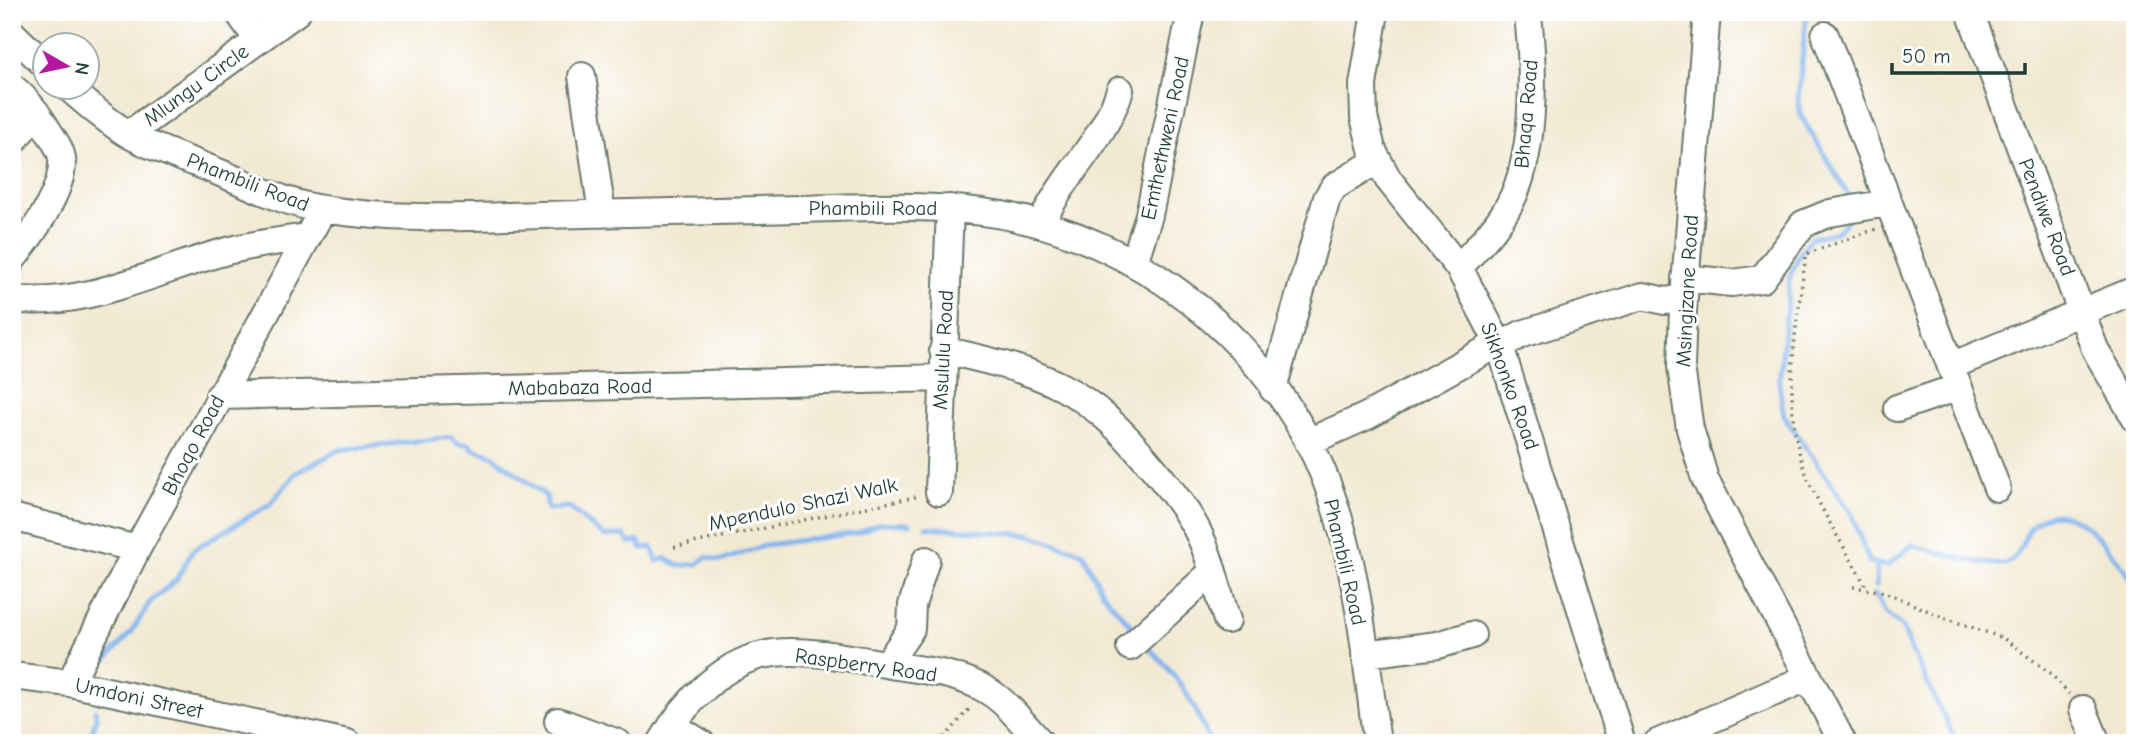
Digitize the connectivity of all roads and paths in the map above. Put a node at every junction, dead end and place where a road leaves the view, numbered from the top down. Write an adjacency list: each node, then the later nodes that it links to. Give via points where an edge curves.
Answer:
1 (239, 12): 10 (street)
2 (297, 12): 10 (street, Mlungu Circle)
3 (1191, 12): 27 (street, Emthethweni Road, via 1149,215)
4 (1375, 12): 19 (street, Sikhonko Road, via 1363,85 1364,117)
5 (1707, 12): 29 (street, Msingizane Road)
6 (1970, 12): 32 (street, Pendiwe Road)
7 (1529, 25): 28 (street, Bhaqa Road, via 1532,83 1518,187 1509,206)
8 (12, 33): 11 (street)
9 (1825, 35): 22 (street)
10 (258, 40): 17 (street, Mlungu Circle)
11 (32, 52)
12 (582, 76): 23 (street)
13 (12, 87): 16 (street)
14 (1120, 90): 24 (street, via 1104,129 1055,196)
15 (87, 102): 17 (street, Phambili Road)
16 (36, 112): 18 (street); 26 (street, via 59,149 60,181 33,234)
17 (129, 134): 21 (street, Phambili Road, via 293,202)
18 (12, 142)
19 (1377, 160): 28 (street, Sikhonko Road); 37 (street, via 1334,187 1327,198)
20 (950, 208): 23 (street, Phambili Road); 24 (street, Phambili Road); 34 (street, Msululu Road)
21 (323, 209): 23 (street, Phambili Road, via 429,218); 25 (street, Bhoqo Road)
22 (1884, 210): 29 (street, via 1830,213 1804,224 1762,279); 35 (street); 49 (path, via 1807,254 1792,366 1796,433 1805,472)
23 (602, 214)
24 (1041, 225): 27 (street, Phambili Road, via 1093,242)
25 (307, 237): 31 (street, via 228,251 127,284 80,294 31,302); 38 (street, Bhoqo Road)
26 (12, 260)
27 (1134, 263): 37 (street, Phambili Road, via 1222,328)
28 (1459, 268): 33 (street, Sikhonko Road)
29 (1684, 288): 33 (street, via 1665,301 1643,296); 57 (street, Msingizane Road, via 1681,367 1690,429 1705,479)
30 (2135, 290): 32 (street)
31 (12, 299)
32 (2083, 313): 35 (street); 40 (street, Pendiwe Road, via 2106,372)
33 (1499, 344): 41 (street, via 1367,416); 70 (street, Sikhonko Road)
34 (943, 350): 36 (street, Msululu Road); 48 (street, via 1035,374 1059,384 1105,415 1176,496 1200,536)
35 (1955, 377): 39 (street); 42 (street)
36 (941, 378): 38 (street, Mababaza Road); 43 (street, Msululu Road)
37 (1273, 389): 41 (street, Phambili Road)
38 (219, 396): 46 (street, Bhoqo Road)
39 (1896, 408)
40 (2135, 418)
41 (1308, 442): 54 (street, Phambili Road, via 1339,518 1357,592)
42 (1997, 488)
43 (939, 492): 45 (path, Mpendulo Shazi Walk)
44 (12, 517): 46 (street)
45 (674, 547)
46 (137, 548): 58 (street, Bhoqo Road)
47 (926, 560): 55 (street, via 912,605 911,629)
48 (1211, 573): 51 (street); 53 (street)
49 (1865, 585)
50 (1853, 587): 60 (path, via 1885,592 2003,638 2050,673)
51 (1227, 620)
52 (1472, 635): 54 (street, via 1438,645)
53 (1129, 647)
54 (1365, 654): 69 (street, Phambili Road)
55 (887, 664): 59 (street, Raspberry Road, via 937,673); 62 (street, Raspberry Road, via 774,653 742,663 702,690)
56 (12, 676): 58 (street, Umdoni Street)
57 (1807, 678): 71 (street); 72 (street, Msingizane Road)
58 (70, 683): 63 (street, Umdoni Street)
59 (986, 689): 67 (path); 68 (street, Raspberry Road)
60 (2083, 709): 73 (street)
61 (558, 721): 65 (street)
62 (666, 734): 66 (street)
63 (293, 737): 64 (street, Umdoni Street)
64 (347, 743)
65 (618, 743)
66 (701, 743)
67 (940, 743)
68 (1041, 743)
69 (1377, 743)
70 (1622, 743)
71 (1657, 743)
72 (1843, 743)
73 (2097, 743)

